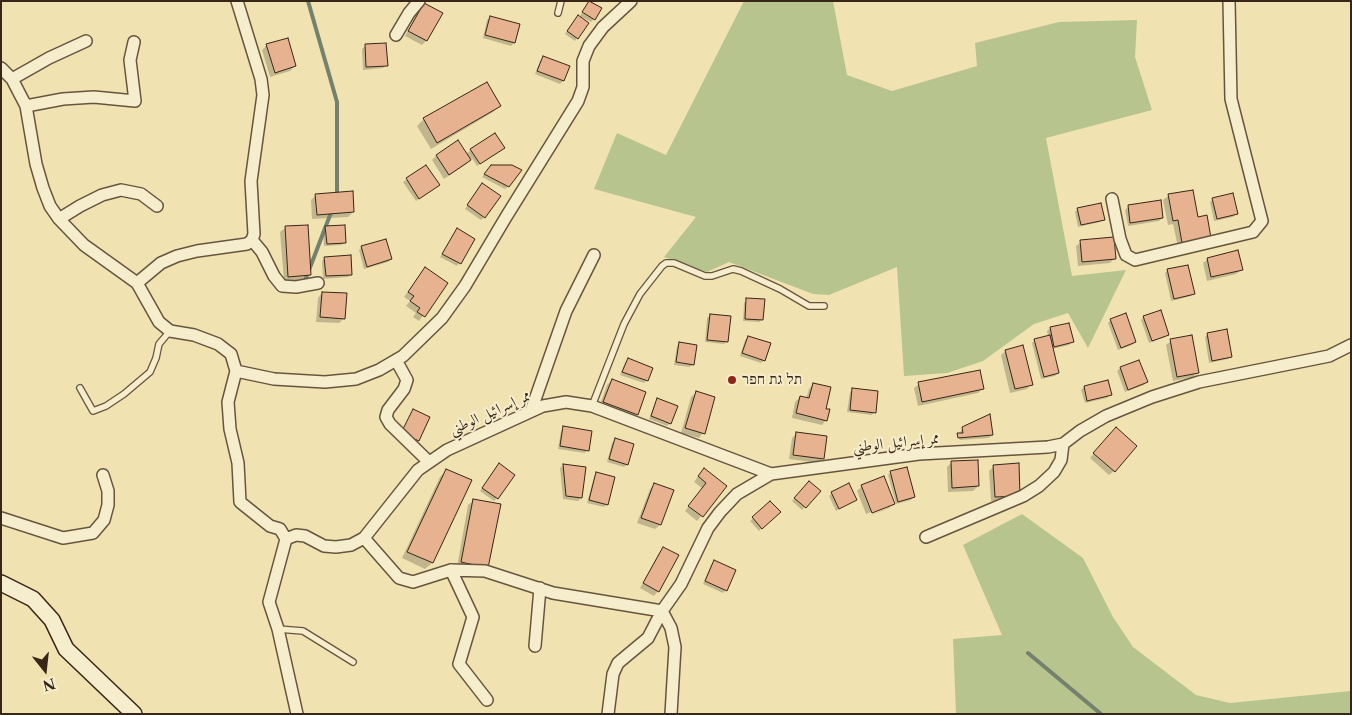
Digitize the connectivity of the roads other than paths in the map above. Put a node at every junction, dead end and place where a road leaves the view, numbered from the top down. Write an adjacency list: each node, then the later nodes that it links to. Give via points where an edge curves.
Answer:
1 (238, 1): 16 (street, via 263,95 251,181)
2 (419, 1): 7 (street)
3 (561, 1): 6 (lane)
4 (631, 1): 23 (street, via 603,26 589,46 583,61 583,87 578,101 465,286 442,318)
5 (1229, 1): 13 (street, via 1231,99 1262,221 1253,232 1135,260 1126,255)
6 (558, 13)
7 (396, 35)
8 (86, 41): 11 (street)
9 (134, 42): 12 (street, via 130,60 135,101 94,97)
10 (1, 68): 11 (street)
11 (12, 79): 12 (street)
12 (26, 106): 15 (street, via 36,164 50,206)
13 (1112, 199)
14 (157, 206): 15 (street, via 141,194 121,190 102,195)
15 (59, 219): 18 (street, via 84,246)
16 (252, 240): 18 (street, via 247,244 177,256 161,263); 19 (street, via 282,286)
17 (594, 256): 27 (street, via 566,311)
18 (137, 283): 21 (street, via 159,322)
19 (318, 283)
20 (824, 306): 26 (lane, via 809,306 733,268 705,276 674,263 666,263 640,294 624,324)
21 (170, 331): 24 (street, via 194,334 218,344 231,354); 25 (lane, via 159,344 150,372 106,406 93,411)
22 (1351, 345): 28 (street, ممر إسرائيل الوطني, via 1329,356 1200,382 1152,397 1106,416)
23 (396, 360): 24 (street, via 356,379 325,382 274,379); 29 (street, via 407,380 386,417)
24 (236, 370): 35 (street, via 228,402 238,463 240,502 270,526 280,529)
25 (80, 388)
26 (592, 406): 27 (street, ممر إسرائيل الوطني, via 566,402); 30 (street, ممر إسرائيل الوطني)
27 (531, 411): 29 (street, ممر إسرائيل الوطني, via 447,450)
28 (1063, 444): 30 (street, ممر إسرائيل الوطني, via 919,454); 33 (street, via 1054,472 1039,486 1023,496)
29 (429, 462): 34 (street, ممر إسرائيل الوطني, via 418,470)
30 (771, 474): 39 (street, via 737,494 720,512 708,528 681,584)
31 (103, 475): 32 (street, via 108,506 104,520 93,533 63,538)
32 (1, 518)
33 (926, 537)
34 (364, 538): 35 (street, via 351,545 336,547 324,546 305,536 296,535); 36 (street, via 399,578 413,582)
35 (286, 540): 40 (street, via 269,602)
36 (451, 570): 38 (street, via 485,571); 43 (street, via 473,617 459,664)
37 (1, 583): 44 (street, via 33,599 52,620 66,649)
38 (540, 588): 39 (street, via 552,593); 41 (street)
39 (662, 610): 46 (street, via 648,638 618,663 613,674); 47 (street, via 671,628 675,647)
40 (278, 629): 42 (lane, via 303,631); 45 (street)
41 (535, 646)
42 (353, 662)
43 (487, 700)
44 (134, 714)
45 (297, 714)
46 (608, 714)
47 (671, 714)

